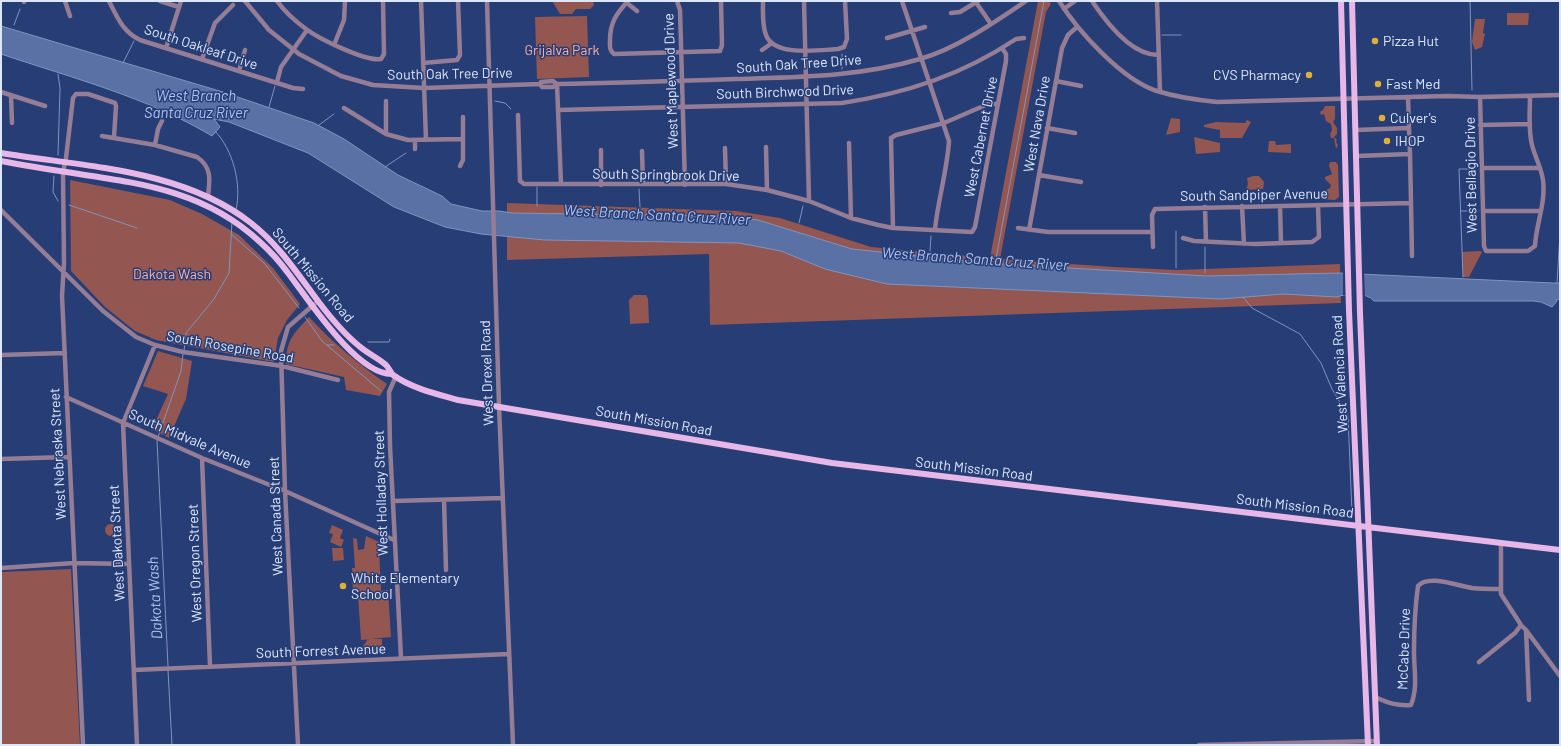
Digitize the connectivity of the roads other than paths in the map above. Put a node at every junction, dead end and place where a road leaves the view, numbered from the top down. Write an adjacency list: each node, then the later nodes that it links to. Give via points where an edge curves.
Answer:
1 (65, 1): 32 (street)
2 (109, 1): 42 (street, South Oakleaf Drive, via 128,32 140,40)
3 (160, 1): 28 (street)
4 (181, 1): 28 (street)
5 (245, 1): 45 (street, South Oak Tree Drive, via 269,30)
6 (277, 1): 36 (street)
7 (345, 1): 41 (street, via 344,20)
8 (383, 1): 41 (street, via 382,59 373,59)
9 (421, 1): 52 (street)
10 (458, 1): 52 (street, via 459,61)
11 (487, 1): 60 (street, West Drexel Road)
12 (677, 1): 48 (street, West Maplewood Drive, via 680,10)
13 (721, 1): 48 (street, via 720,52)
14 (763, 1): 40 (street, via 766,37)
15 (804, 1): 47 (street)
16 (845, 1): 47 (street, via 845,48)
17 (902, 1): 37 (street)
18 (1026, 1): 33 (street, South Oak Tree Drive)
19 (1059, 1): 29 (street)
20 (1075, 1): 29 (street)
21 (1092, 1): 49 (street, via 1118,34 1144,54)
22 (1157, 1): 49 (street)
23 (1341, 1): 71 (main road, West Valencia Road)
24 (1352, 1): 72 (main road, West Valencia Road)
25 (628, 2): 30 (street); 48 (street, via 618,11 612,22 611,53)
26 (977, 2): 31 (street, via 960,12); 33 (street)
27 (233, 5): 50 (street, via 215,23)
28 (179, 7): 42 (street)
29 (1064, 8): 35 (street)
30 (637, 11)
31 (951, 13)
32 (70, 16)
33 (990, 24): 51 (street, South Oak Tree Drive)
34 (925, 27): 37 (street)
35 (1077, 27): 56 (street, West Nava Drive, via 1064,41); 65 (street, via 1101,52 1129,75)
36 (307, 30): 41 (street); 45 (street)
37 (912, 31): 38 (street); 51 (street)
38 (887, 38)
39 (1024, 38): 43 (street, South Birchwood Drive, via 1016,39)
40 (772, 43): 46 (street); 47 (street, via 783,50)
41 (334, 45)
42 (166, 48): 50 (street, South Oakleaf Drive)
43 (1002, 48): 58 (street, South Birchwood Drive, via 962,71); 75 (street, West Cabernet Drive, via 1006,57)
44 (245, 50): 53 (street)
45 (292, 50): 57 (street, via 281,67); 62 (street, South Oak Tree Drive, via 341,76 373,86)
46 (762, 50)
47 (805, 50): 54 (street)
48 (681, 53): 55 (street, West Maplewood Drive)
49 (1158, 55): 65 (street)
50 (202, 59): 53 (street, South Oakleaf Drive)
51 (920, 59): 54 (street, South Oak Tree Drive, via 862,73); 58 (street)
52 (423, 63): 62 (street)
53 (239, 71): 57 (street, South Oakleaf Drive)
54 (806, 77): 55 (street, South Oak Tree Drive); 74 (street)
55 (682, 81): 59 (street, South Oak Tree Drive); 77 (street, West Maplewood Drive)
56 (1056, 81): 61 (street); 87 (street, West Nava Drive)
57 (276, 82): 63 (street, South Oakleaf Drive)
58 (928, 83): 74 (street, South Birchwood Drive, via 865,100); 84 (street)
59 (557, 84): 60 (street, South Oak Tree Drive, via 553,87 542,87 540,84); 79 (street)
60 (489, 86): 62 (street, South Oak Tree Drive); 158 (street, West Drexel Road)
61 (1081, 86)
62 (424, 88): 96 (street)
63 (303, 89)
64 (1, 92): 66 (street)
65 (1160, 92): 71 (street, via 1217,102)
66 (11, 95): 76 (street); 83 (street)
67 (1560, 95): 68 (street)
68 (1530, 96): 70 (street); 85 (street)
69 (1408, 97): 70 (street); 72 (street); 88 (street)
70 (1480, 97): 86 (street, West Bellagio Drive)
71 (1344, 99): 72 (street); 126 (main road, West Valencia Road)
72 (1355, 99): 89 (main road, West Valencia Road)
73 (386, 101): 91 (street)
74 (808, 104): 77 (street, South Birchwood Drive); 124 (street)
75 (998, 104): 84 (street, via 988,104); 140 (street, West Cabernet Drive)
76 (44, 106)
77 (683, 107): 79 (street, South Birchwood Drive); 120 (street, West Maplewood Drive)
78 (344, 108): 91 (street)
79 (558, 110): 116 (street)
80 (518, 115): 116 (street, South Springbrook Drive, via 519,182)
81 (463, 117): 94 (street)
82 (162, 121): 98 (street, via 158,128)
83 (12, 123)
84 (944, 123): 136 (street, via 890,138); 138 (street, via 949,141 948,153)
85 (1530, 124): 86 (street); 111 (street, via 1532,144)
86 (1480, 125): 110 (street, West Bellagio Drive)
87 (1047, 128): 90 (street); 113 (street, West Nava Drive)
88 (1409, 128): 89 (street); 105 (street)
89 (1356, 130): 106 (main road, West Valencia Road)
90 (1075, 133)
91 (386, 134): 95 (street)
92 (102, 136): 93 (street)
93 (114, 137): 98 (street); 108 (street, West Nebraska Street, via 116,106 112,102 88,94 76,94 73,98)
94 (462, 139): 96 (street); 109 (street, via 463,160)
95 (415, 140): 96 (street); 101 (street)
96 (426, 140)
97 (849, 143): 135 (street)
98 (156, 145): 123 (street, via 185,152 203,161 210,179)
99 (766, 147): 122 (street)
100 (725, 148): 119 (street)
101 (415, 149)
102 (601, 150): 117 (street)
103 (642, 151): 118 (street)
104 (1, 152): 108 (main road, South Mission Road)
105 (1410, 154): 106 (street); 125 (street)
106 (1356, 156): 127 (main road, West Valencia Road)
107 (1, 161): 112 (main road, South Mission Road)
108 (65, 163): 112 (street, West Nebraska Street); 114 (main road, South Mission Road)
109 (460, 166)
110 (1482, 168): 111 (street); 133 (street, West Bellagio Drive)
111 (1540, 168): 134 (street, via 1543,180)
112 (63, 172): 121 (main road, South Mission Road); 148 (street, West Nebraska Street)
113 (1039, 175): 115 (street); 139 (street, West Nava Drive)
114 (161, 180): 121 (main road); 123 (main road, South Mission Road)
115 (1081, 182)
116 (561, 184): 117 (street, South Springbrook Drive)
117 (601, 184): 118 (street, South Springbrook Drive)
118 (643, 184): 120 (street, South Springbrook Drive)
119 (726, 184): 120 (street, South Springbrook Drive); 122 (street, South Springbrook Drive)
120 (685, 185)
121 (159, 188): 150 (main road, South Mission Road, via 187,196 238,224 274,257)
122 (767, 190): 124 (street, South Springbrook Drive)
123 (208, 196): 149 (main road, South Mission Road, via 240,215 282,251)
124 (809, 200): 135 (street, South Springbrook Drive)
125 (1411, 203): 127 (street, South Sandpiper Avenue); 147 (street)
126 (1346, 204): 127 (street, South Sandpiper Avenue); 128 (street, South Sandpiper Avenue); 167 (main road, West Valencia Road)
127 (1357, 204): 168 (main road, West Valencia Road)
128 (1318, 205): 130 (street, South Sandpiper Avenue); 144 (street, via 1318,241)
129 (1242, 206): 130 (street, South Sandpiper Avenue); 131 (street, South Sandpiper Avenue); 145 (street)
130 (1280, 206): 144 (street)
131 (1205, 207): 141 (street, South Sandpiper Avenue, via 1157,208 1153,211); 143 (street)
132 (1, 210): 148 (street, South Rosepine Road)
133 (1483, 211): 134 (street); 134 (street, West Bellagio Drive, via 1486,251 1528,251 1534,248)
134 (1541, 211)
135 (851, 218): 136 (street, South Springbrook Drive)
136 (893, 228): 138 (street, South Springbrook Drive)
137 (1018, 228): 139 (street)
138 (935, 229): 140 (street, South Springbrook Drive)
139 (1029, 230): 141 (street, via 1082,233)
140 (973, 231)
141 (1152, 232): 146 (street)
142 (1183, 238): 143 (street)
143 (1206, 242): 145 (street)
144 (1281, 243): 145 (street)
145 (1244, 244)
146 (1153, 247)
147 (1412, 256)
148 (64, 274): 151 (street, South Rosepine Road, via 107,315 136,337); 152 (street, West Nebraska Street, via 62,296)
149 (318, 301): 150 (street, West Canada Street); 155 (main road, South Mission Road, via 345,333 386,365)
150 (312, 306): 154 (street, West Canada Street, via 288,327 281,351); 155 (main road, South Mission Road, via 331,332 353,353 384,374)
151 (155, 346): 154 (street, South Rosepine Road); 159 (street, West Dakota Street)
152 (65, 353): 153 (street); 157 (street, West Nebraska Street)
153 (1, 355)
154 (282, 366): 156 (street, South Rosepine Road); 163 (street, West Canada Street)
155 (394, 375): 158 (main road, South Mission Road, via 443,396); 166 (street, West Holladay Street, via 389,392)
156 (338, 380)
157 (66, 397): 159 (street, South Midvale Avenue); 160 (street, West Nebraska Street)
158 (499, 406): 164 (street, West Drexel Road); 167 (main road, South Mission Road, via 832,463)
159 (123, 423): 161 (street, South Midvale Avenue); 173 (street, West Dakota Street)
160 (68, 457): 162 (street); 172 (street, West Nebraska Street)
161 (202, 458): 163 (street, South Midvale Avenue); 183 (street, West Oregon Street)
162 (1, 459)
163 (285, 491): 169 (street, South Midvale Avenue); 182 (street, West Canada Street)
164 (503, 498): 165 (street); 179 (street, West Drexel Road)
165 (444, 500): 166 (street); 175 (street)
166 (393, 501): 169 (street, West Holladay Street)
167 (1359, 526): 168 (main road, South Mission Road); 188 (main road, West Valencia Road)
168 (1368, 527): 170 (main road, South Mission Road); 186 (main road, West Valencia Road)
169 (394, 540): 180 (street, West Holladay Street)
170 (1501, 543): 171 (main road, South Mission Road); 176 (street)
171 (1560, 550)
172 (74, 563): 173 (street); 174 (street); 190 (street, West Nebraska Street)
173 (129, 564): 184 (street, West Dakota Street)
174 (1, 568)
175 (446, 570)
176 (1500, 589): 177 (street); 186 (street, McCabe Drive, via 1472,588 1450,582 1421,582 1418,586 1414,632 1414,697 1410,705 1401,706 1392,705)
177 (1521, 625): 178 (street); 181 (street, via 1515,633)
178 (1526, 630): 185 (street); 187 (street)
179 (509, 654): 180 (street, South Forrest Avenue); 193 (street, West Drexel Road)
180 (401, 658): 182 (street, South Forrest Avenue)
181 (1479, 662)
182 (293, 663): 183 (street, South Forrest Avenue); 192 (street, West Canada Street)
183 (210, 666): 184 (street, South Forrest Avenue)
184 (134, 670): 191 (street, West Dakota Street)
185 (1560, 676)
186 (1376, 697): 189 (main road, West Valencia Road)
187 (1529, 700)
188 (1368, 743): 189 (street); 194 (street)
189 (1377, 743)
190 (83, 745)
191 (137, 745)
192 (298, 745)
193 (513, 745)
194 (1198, 745)

